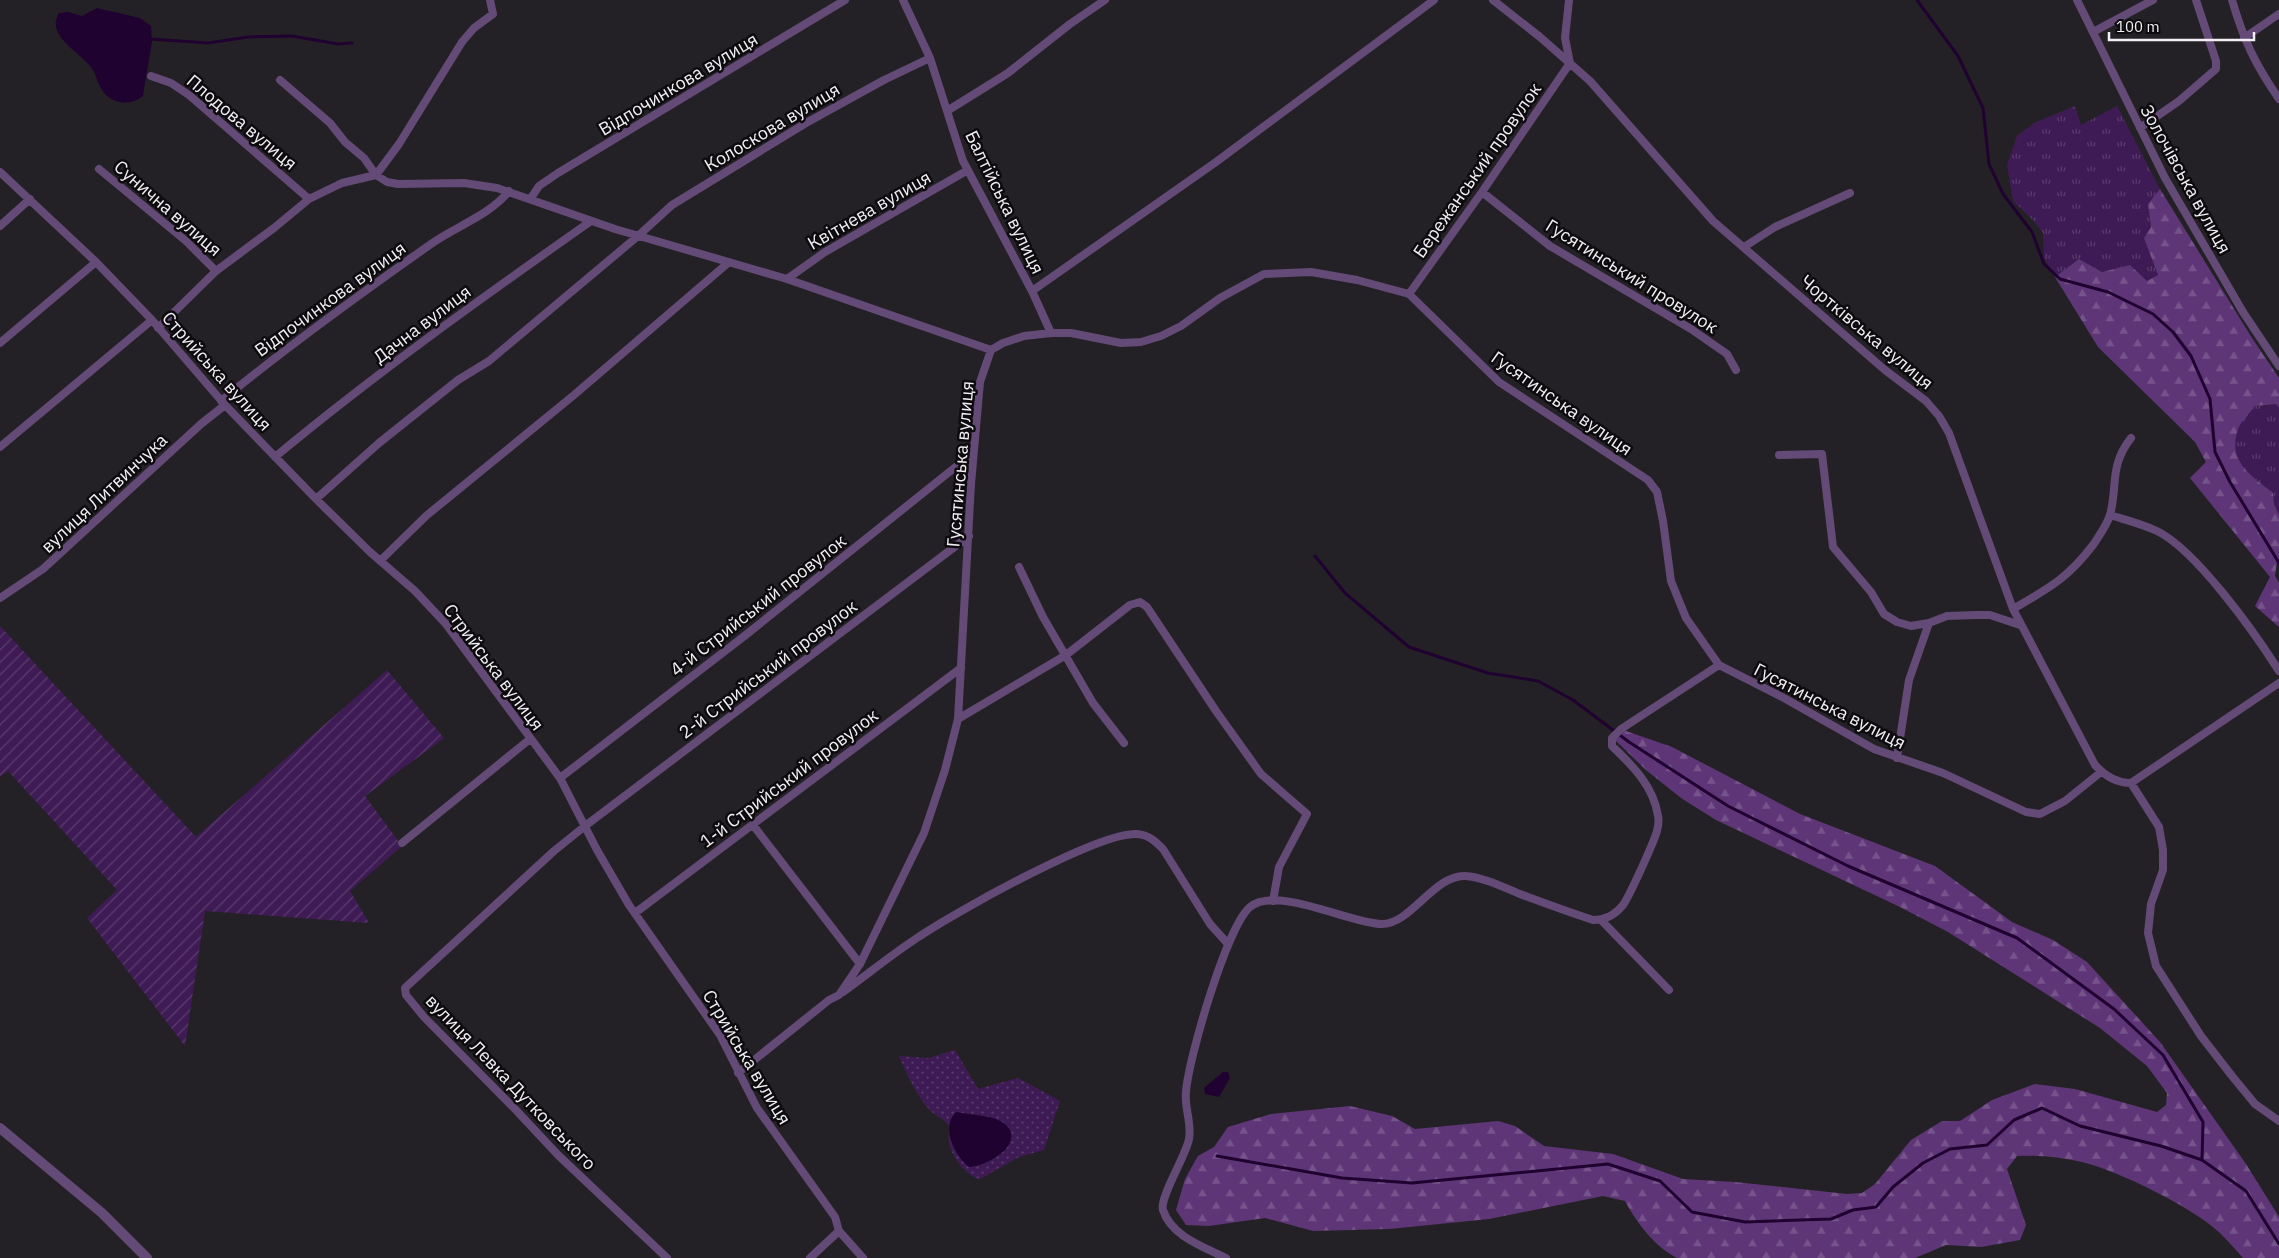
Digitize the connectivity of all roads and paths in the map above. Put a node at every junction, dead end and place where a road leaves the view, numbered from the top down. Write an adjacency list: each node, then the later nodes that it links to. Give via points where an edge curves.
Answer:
1 (845, 0): 29 (street, Відпочинкова вулиця, via 558,174 539,186)
2 (1106, 0): 20 (street, via 1008,73)
3 (1434, 0): 40 (street, via 1216,162)
4 (1493, 0): 16 (street, Чортківська вулиця)
5 (1569, 0): 16 (street, via 1565,38)
6 (2078, 0): 13 (street, Золочівська вулиця)
7 (2153, 0): 13 (street)
8 (2196, 0): 21 (street, via 2216,69 2179,101)
9 (2232, 0): 14 (street)
10 (489, 1): 25 (street, via 493,14 462,42)
11 (905, 1): 15 (street, Балтійська вулиця)
12 (2279, 14): 14 (street)
13 (2093, 32): 21 (street, Золочівська вулиця)
14 (2244, 38): 19 (street, via 2259,70)
15 (930, 58): 20 (street, Балтійська вулиця); 34 (street, Колоскова вулиця, via 875,84 734,166 672,205)
16 (1570, 63): 27 (street, Бережанський провулок); 35 (street, Чортківська вулиця, via 1590,81 1713,221)
17 (151, 76): 31 (street, Плодова вулиця, via 171,83 189,95)
18 (280, 80): 25 (street, via 330,123)
19 (2279, 99)
20 (947, 111): 23 (street, Балтійська вулиця)
21 (2140, 128): 47 (street, Золочівська вулиця, via 2165,178 2243,312)
22 (99, 169): 38 (street, Сунична вулиця, via 186,241)
23 (968, 170): 39 (street, Квітнева вулиця, via 825,252); 40 (street, Балтійська вулиця)
24 (0, 172): 30 (street, Стрийська вулиця)
25 (376, 175): 26 (street, via 398,184 464,183); 31 (street, via 342,183)
26 (509, 191): 29 (street); 49 (street, Відпочинкова вулиця, via 476,218 444,235 354,298 271,360)
27 (1482, 192): 41 (street, Бережанський провулок); 48 (street, Гусятинський провулок, via 1550,246 1728,354)
28 (1850, 194): 35 (street, via 1775,227)
29 (531, 198): 32 (street)
30 (30, 199): 33 (street); 36 (street, Стрийська вулиця)
31 (309, 199): 38 (street)
32 (591, 221): 34 (street); 54 (street, Дачна вулиця, via 422,343)
33 (0, 226)
34 (638, 236): 37 (street); 55 (street, Колоскова вулиця, via 488,361 458,380 379,443)
35 (1744, 247): 61 (street, Чортківська вулиця, via 1885,370 1926,401 1939,416)
36 (96, 262): 42 (street, Стрийська вулиця); 45 (street)
37 (728, 263): 39 (street); 58 (street, via 426,516)
38 (216, 271): 43 (street)
39 (787, 279): 46 (street)
40 (1032, 291): 44 (street, Балтійська вулиця)
41 (1409, 294): 44 (street, Гусятинська вулиця, via 1311,272 1264,274 1220,298 1181,326 1142,342 1121,343 1071,333); 65 (street, Гусятинська вулиця, via 1499,382 1648,480 1657,492 1671,580 1686,618)
42 (152, 320): 43 (street, Стрийська вулиця); 51 (street)
43 (158, 328): 49 (street, Стрийська вулиця)
44 (1051, 333): 46 (street, Гусятинська вулиця, via 1024,336)
45 (0, 343)
46 (992, 350): 52 (street, Гусятинська вулиця, via 980,382)
47 (2279, 366)
48 (1736, 370)
49 (223, 403): 54 (street, Стрийська вулиця); 60 (street, вулиця Литвинчука, via 43,569)
50 (2131, 438): 56 (street, via 2117,461)
51 (0, 447)
52 (973, 453): 57 (street, Гусятинська вулиця); 74 (street, 4-й Стрийський провулок)
53 (1779, 455): 62 (street, via 1822,454 1833,547 1871,592 1884,614 1911,626)
54 (275, 457): 55 (street, Стрийська вулиця)
55 (316, 500): 58 (street, Стрийська вулиця)
56 (2110, 515): 61 (street, via 2101,534 2076,567 2054,585); 67 (street, via 2158,531 2181,547 2250,628)
57 (970, 536): 66 (street, Гусятинська вулиця); 77 (street, 2-й Стрийський провулок)
58 (380, 561): 70 (street, Стрийська вулиця, via 446,624)
59 (1019, 567): 64 (street)
60 (0, 598)
61 (2013, 609): 63 (street, Чортківська вулиця)
62 (1929, 623): 63 (street, via 1948,616 1990,615); 72 (street, via 1909,680)
63 (2020, 625): 73 (street, Чортківська вулиця)
64 (1066, 655): 69 (street); 71 (street, via 1093,703); 79 (street, via 1130,605 1140,602 1147,607 1261,774 1307,814 1280,868)
65 (1719, 665): 72 (street, Гусятинська вулиця, via 1874,749); 81 (street, via 1620,729 1612,738 1612,746 1646,784 1659,818 1657,832 1624,904 1612,916)
66 (960, 668): 69 (street, Гусятинська вулиця); 76 (street, 1-й Стрийський провулок)
67 (2279, 671)
68 (2279, 683): 75 (street)
69 (958, 718): 83 (street, Гусятинська вулиця, via 924,833)
70 (530, 739): 74 (street, Стрийська вулиця); 78 (street)
71 (1124, 744)
72 (1897, 758): 73 (street, Гусятинська вулиця, via 1942,773 2026,812 2040,814 2065,800)
73 (2101, 772): 75 (street, via 2112,779)
74 (560, 778): 77 (street, Стрийська вулиця)
75 (2130, 783): 87 (street, via 2159,827 2163,850 2163,870 2151,904 2148,933 2156,966 2201,1036 2232,1076 2255,1104)
76 (753, 825): 80 (street, 1-й Стрийський провулок); 83 (street)
77 (585, 826): 80 (street, Стрийська вулиця); 91 (street, вулиця Левка Дутковського, via 409,983 405,988 406,995 558,1155)
78 (402, 843)
79 (1273, 901): 81 (street, via 1292,902 1366,923 1385,924 1397,919 1446,881 1466,876 1593,920); 82 (street, via 1251,906)
80 (635, 913): 86 (street, Стрийська вулиця, via 720,1035)
81 (1602, 920): 84 (street)
82 (1228, 944): 85 (street, via 1210,924 1153,838 1123,835 1074,853 974,905 917,938); 94 (street, via 1195,1046 1185,1094 1190,1135 1188,1148 1162,1208 1178,1232)
83 (860, 964): 85 (street, Гусятинська вулиця)
84 (1669, 990)
85 (839, 995): 86 (street)
86 (738, 1073): 89 (street, Стрийська вулиця, via 757,1108 835,1217)
87 (2279, 1121)
88 (0, 1128): 90 (street, via 102,1213)
89 (838, 1231): 92 (street); 93 (street, Стрийська вулиця)
90 (147, 1258)
91 (667, 1258)
92 (810, 1258)
93 (863, 1258)
94 (1226, 1258)

